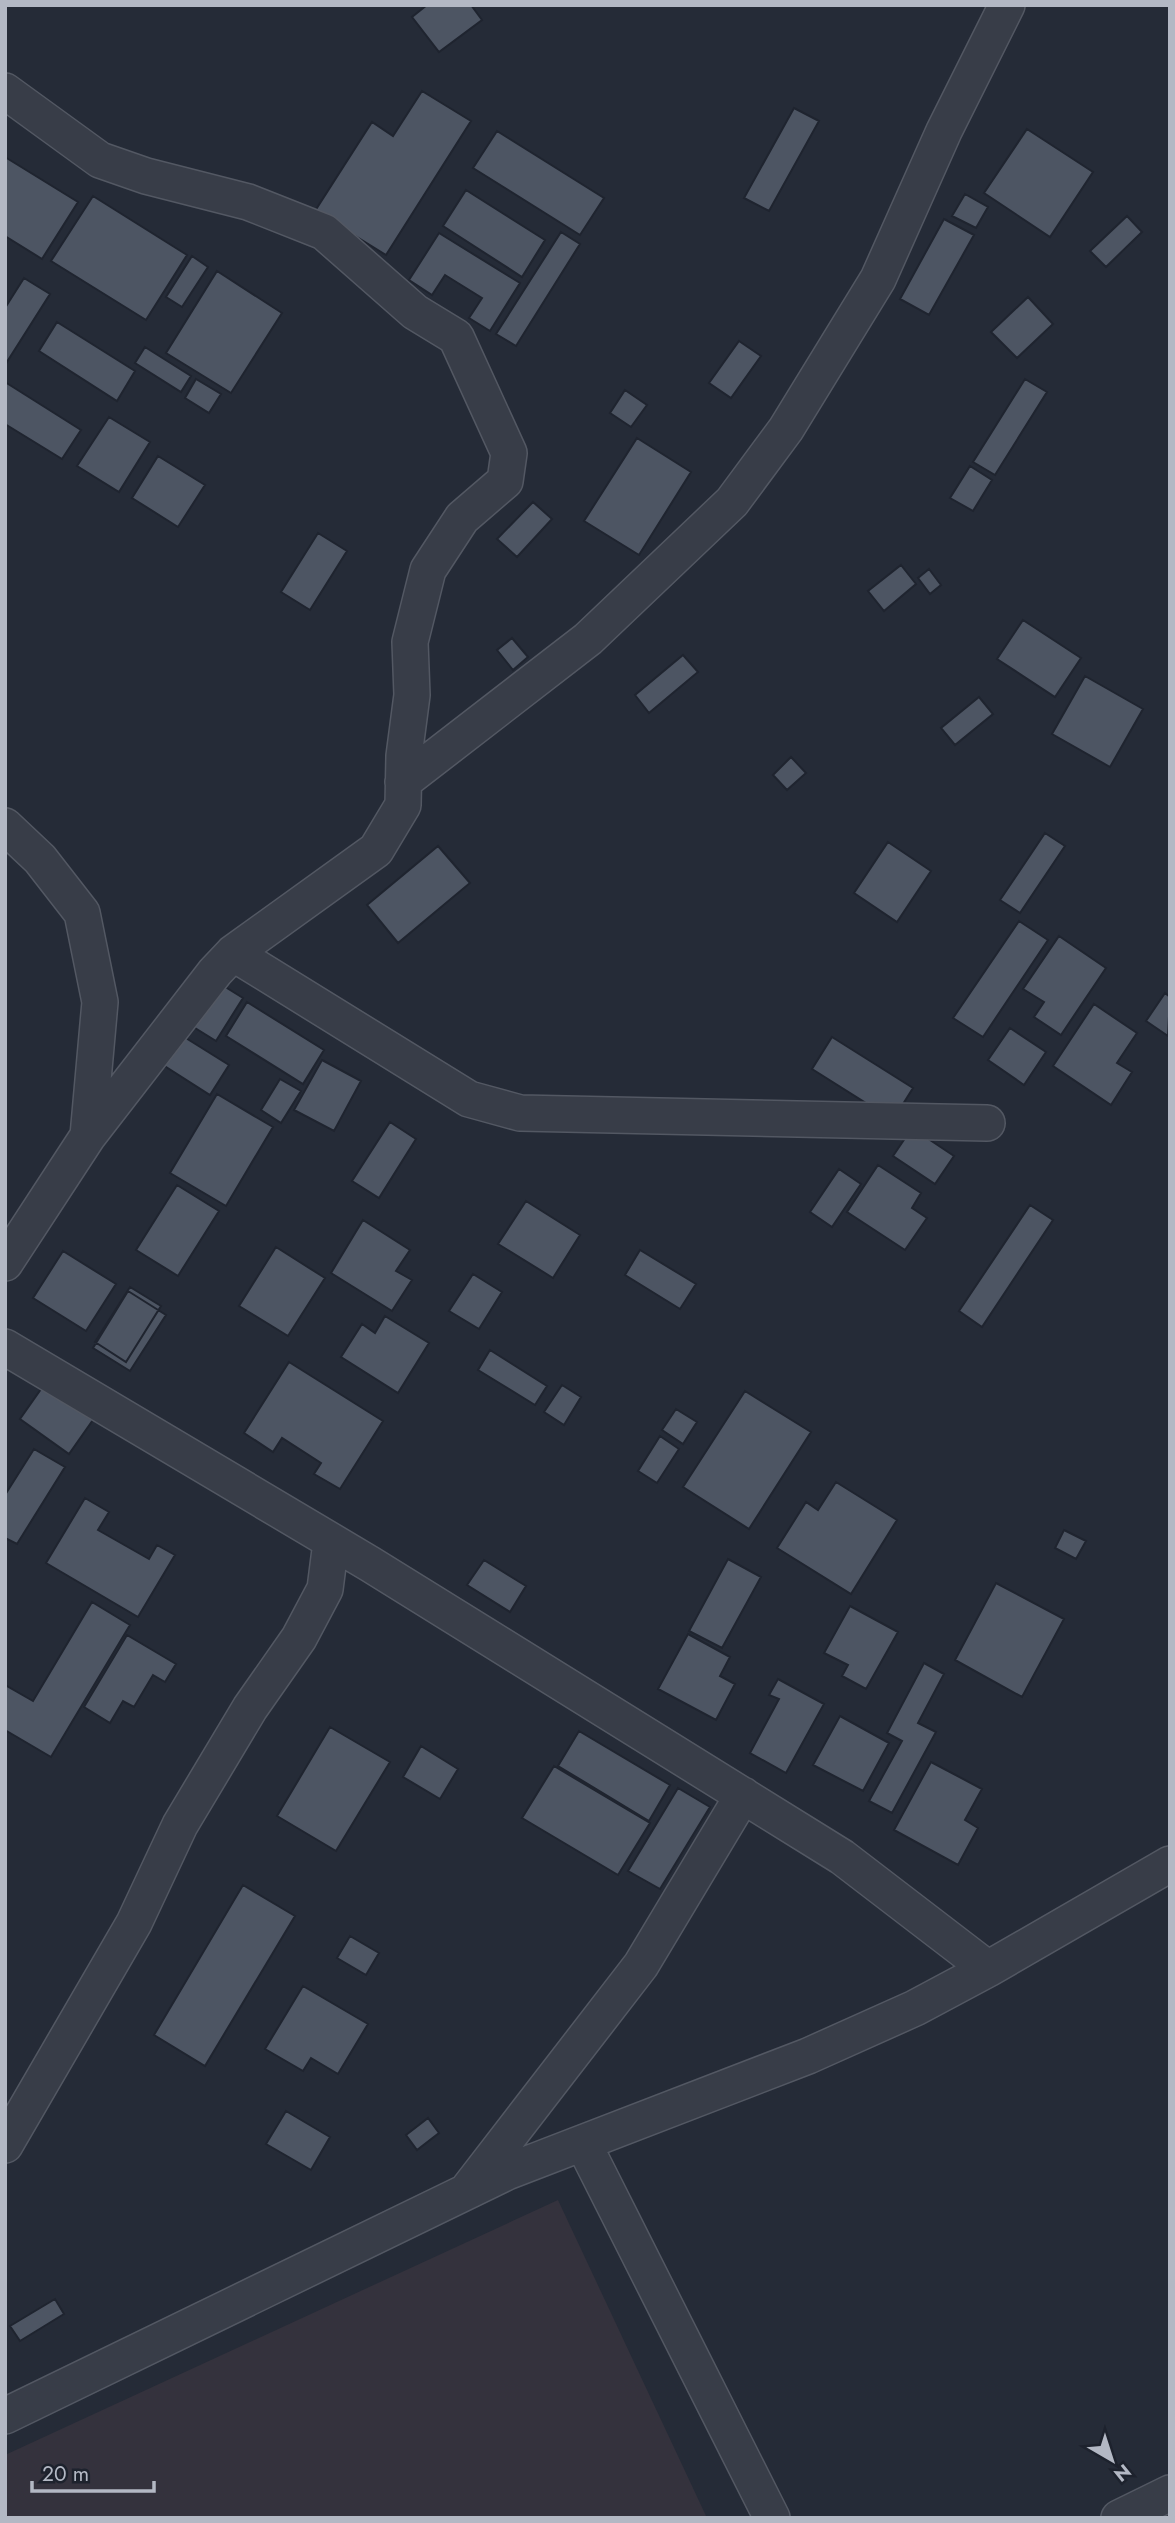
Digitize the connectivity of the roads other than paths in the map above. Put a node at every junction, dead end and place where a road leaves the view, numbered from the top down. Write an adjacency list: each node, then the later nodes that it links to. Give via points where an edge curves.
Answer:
1 (1007, 5): 3 (street, via 878,279 786,429 732,502 588,639)
2 (7, 94): 3 (street, via 100,160 248,202 324,232 415,312 456,337 509,453 505,481 462,518 428,570 410,642 412,695)
3 (403, 782): 5 (street, via 403,804 376,850)
4 (5, 826): 7 (street, via 40,859 82,914 100,1002)
5 (233, 953): 6 (street, via 469,1099 520,1113); 7 (street)
6 (987, 1123)
7 (88, 1136): 8 (street)
8 (5, 1263)
9 (5, 1346): 10 (street)
10 (331, 1542): 11 (street); 15 (street, via 325,1588 299,1637 250,1707 180,1825 134,1923)
11 (743, 1795): 13 (street, via 842,1857); 16 (street, via 641,1965)
12 (1170, 1864): 13 (street)
13 (988, 1969): 14 (street, via 808,2056)
14 (583, 2143): 16 (street); 19 (street)
15 (5, 2145)
16 (466, 2192): 17 (street)
17 (5, 2416)
18 (1170, 2493): 20 (street)
19 (772, 2518)
20 (1119, 2518)

